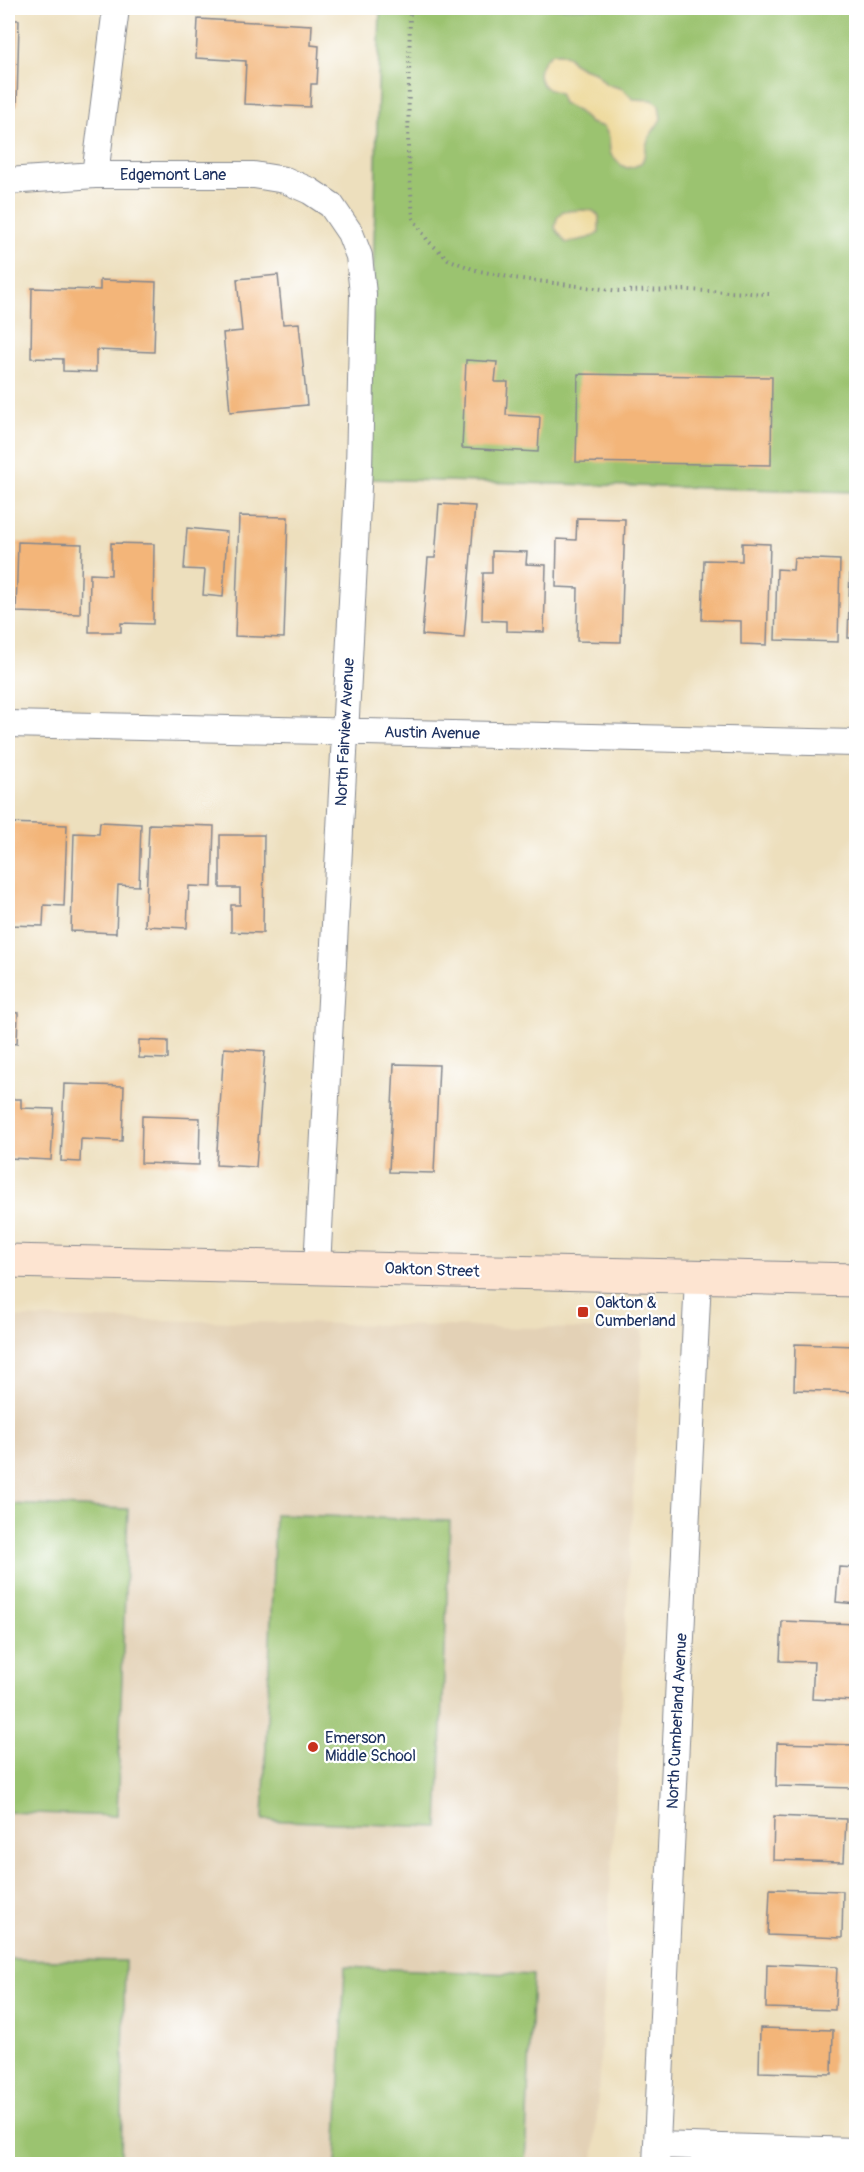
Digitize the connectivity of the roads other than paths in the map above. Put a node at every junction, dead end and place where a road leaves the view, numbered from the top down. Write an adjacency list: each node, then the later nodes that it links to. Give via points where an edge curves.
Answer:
1 (116, 8): 2 (street)
2 (95, 174): 3 (street, Edgemont Lane); 4 (street, Edgemont Lane, via 254,175 285,180 310,190)
3 (8, 181)
4 (331, 206): 6 (street, North Fairview Avenue, via 350,233 359,256 363,294 359,468)
5 (8, 724): 6 (street, Austin Avenue)
6 (345, 730): 7 (street, Austin Avenue); 9 (street, North Fairview Avenue)
7 (856, 743)
8 (8, 1261): 9 (main road, Oakton Street)
9 (317, 1267): 10 (main road, Oakton Street)
10 (698, 1278): 11 (main road, Oakton Street); 13 (street, North Cumberland Avenue)
11 (856, 1280)
12 (856, 2151): 13 (street)
13 (657, 2155)

